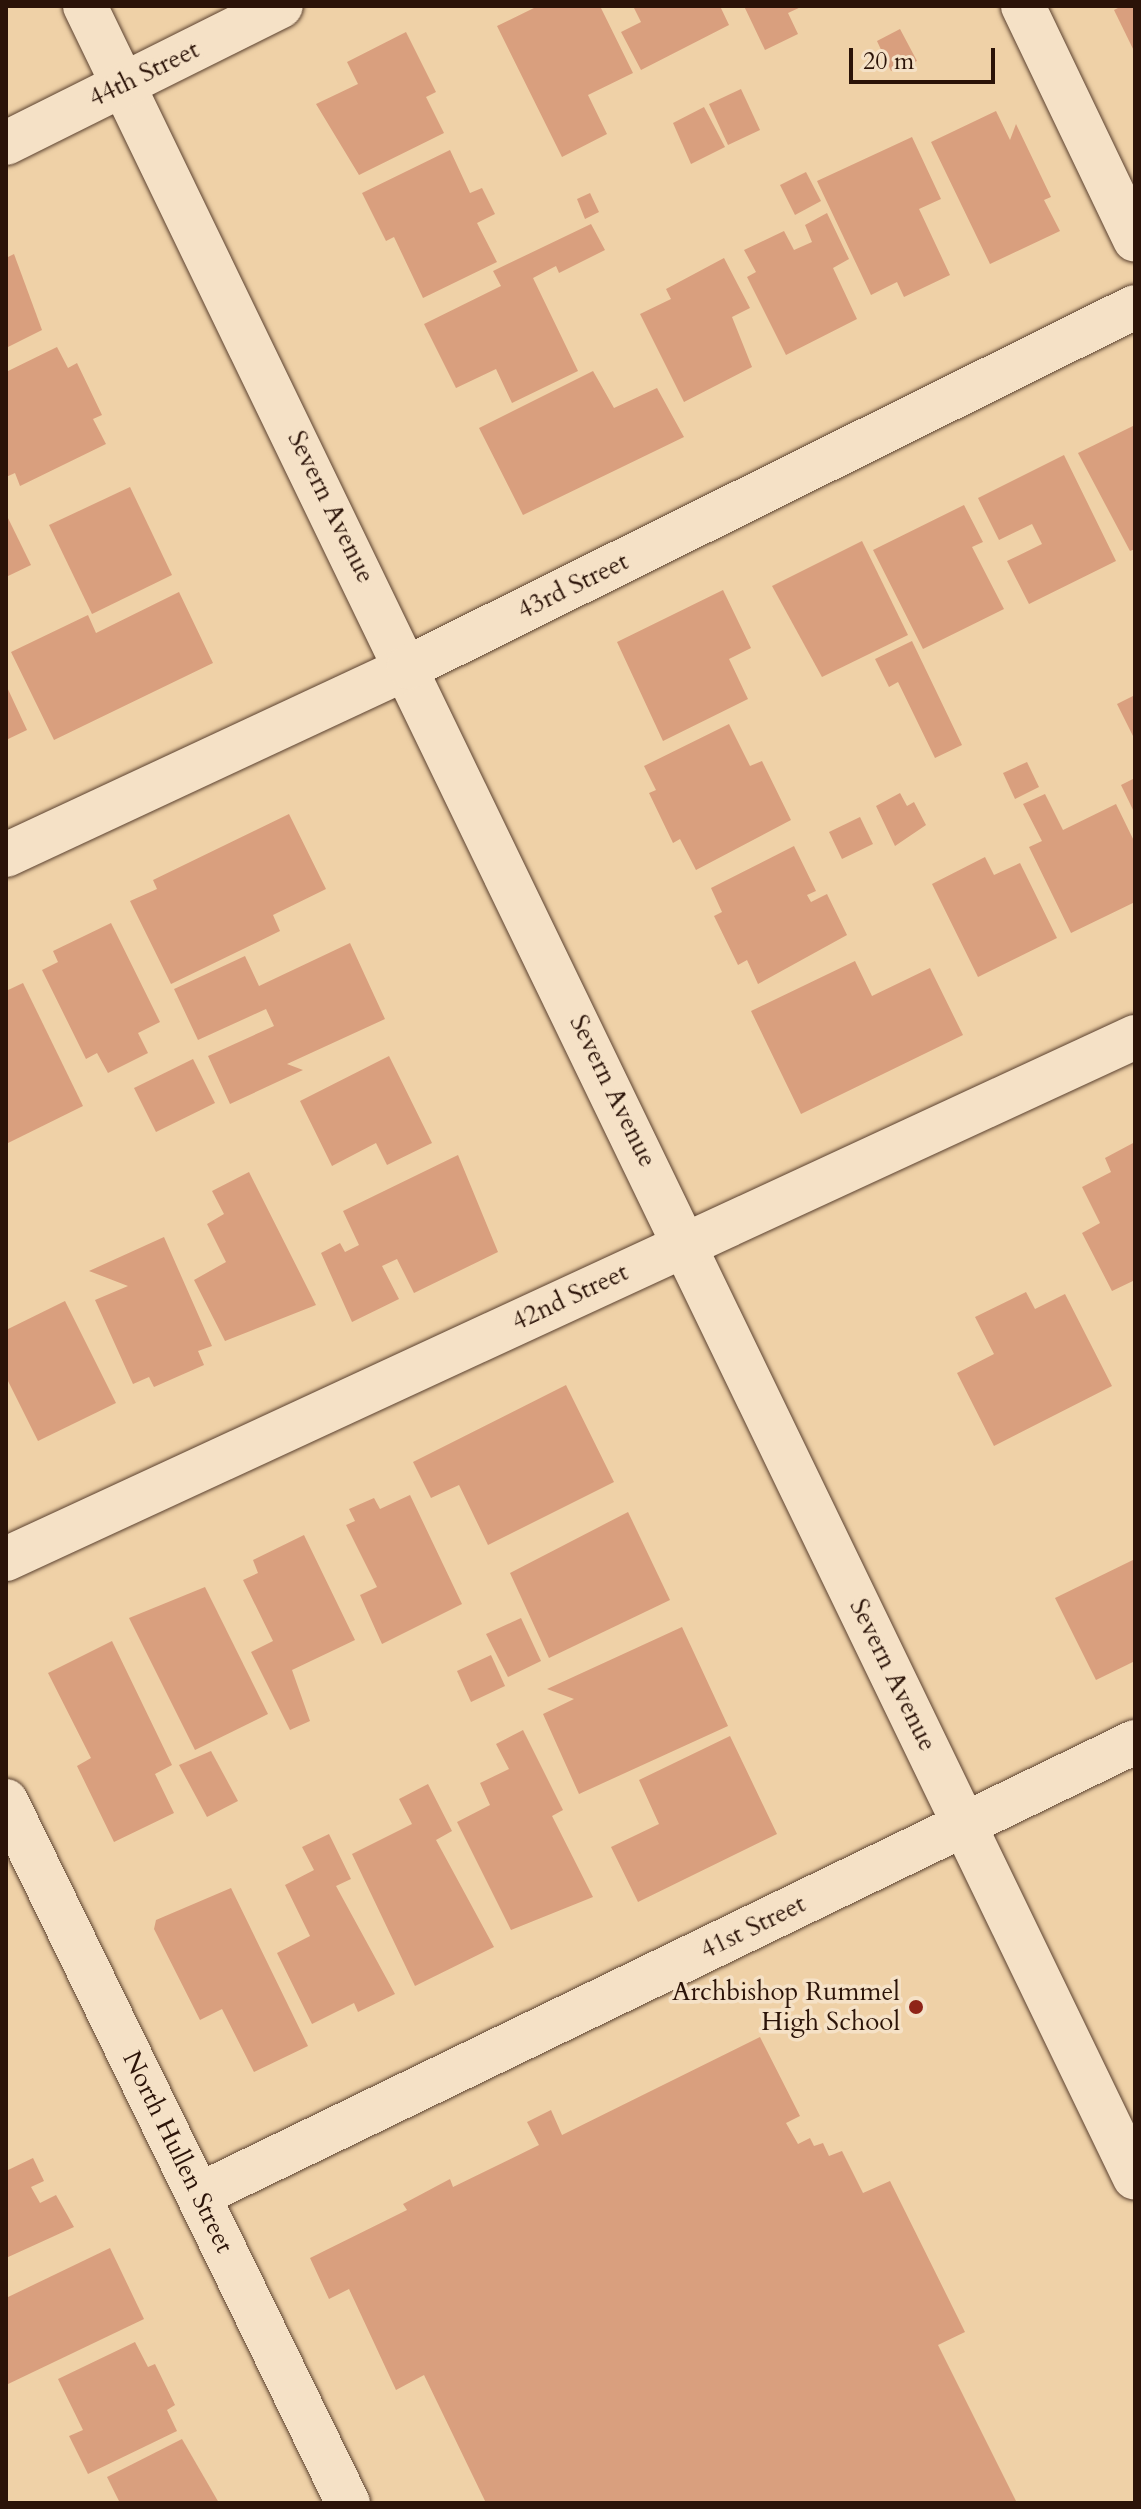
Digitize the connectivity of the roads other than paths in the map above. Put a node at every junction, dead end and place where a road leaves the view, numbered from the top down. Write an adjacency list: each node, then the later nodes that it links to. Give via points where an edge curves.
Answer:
1 (85, 6): 4 (street, Severn Avenue)
2 (281, 6): 4 (street, 44th Street)
3 (1023, 6): 6 (street)
4 (124, 84): 5 (street, 44th Street); 8 (street, Severn Avenue)
5 (6, 143)
6 (1135, 240)
7 (1135, 307): 8 (street, 43rd Street)
8 (409, 667): 9 (street, 43rd Street); 11 (street, Severn Avenue)
9 (6, 855)
10 (1135, 1037): 11 (street, 42nd Street)
11 (686, 1244): 12 (street, 42nd Street); 15 (street, Severn Avenue)
12 (6, 1559)
13 (1135, 1742): 15 (street, 41st Street)
14 (6, 1801): 17 (street, North Hullen Street)
15 (964, 1824): 16 (street, Severn Avenue); 17 (street, 41st Street)
16 (1135, 2178)
17 (199, 2195): 18 (street, North Hullen Street)
18 (348, 2503)

